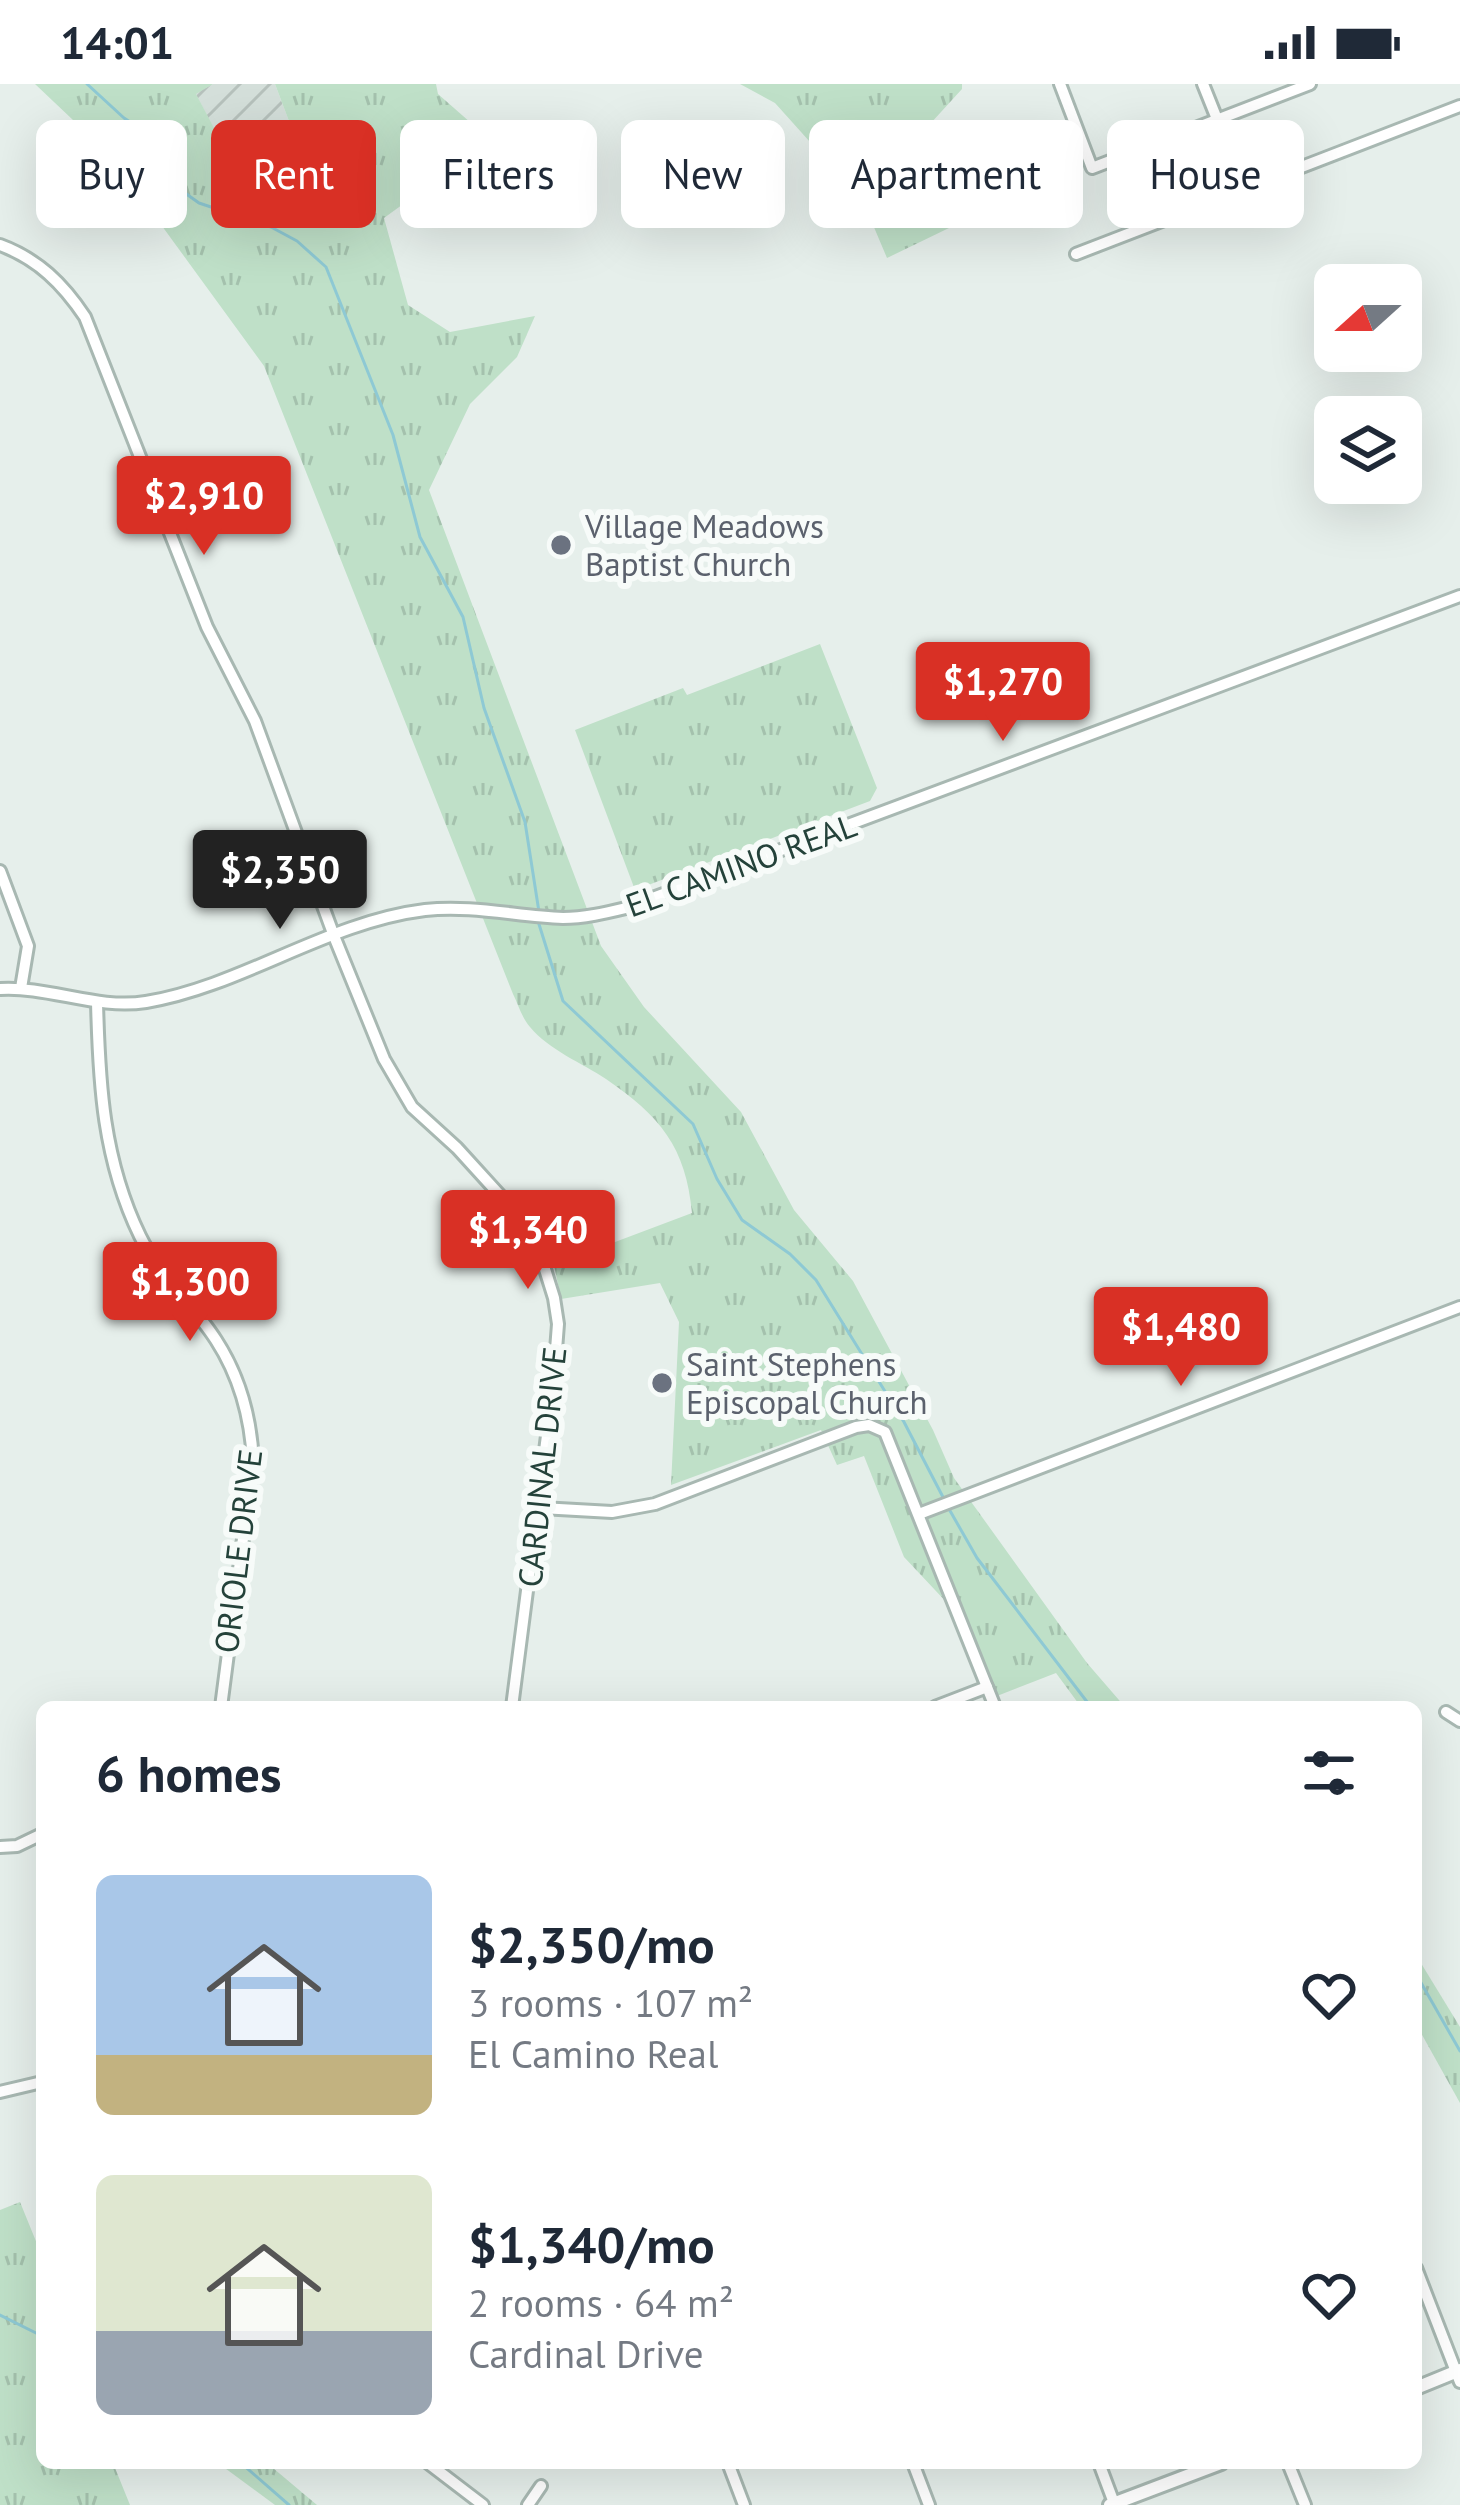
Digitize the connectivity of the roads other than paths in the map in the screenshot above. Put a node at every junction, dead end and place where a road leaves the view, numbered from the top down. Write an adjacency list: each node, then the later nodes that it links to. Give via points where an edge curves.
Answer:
1 (1060, 84): 5 (street, via 1092,168)
2 (1203, 84): 5 (street)
3 (1310, 84): 5 (street)
4 (1460, 106): 7 (street)
5 (1217, 119)
6 (0, 245): 10 (street, CARDINAL DRIVE, via 41,266 85,317 207,627 255,721)
7 (1076, 254)
8 (1460, 596): 10 (street, EL CAMINO REAL, via 669,893 596,915 424,910)
9 (0, 872): 11 (street, via 28,946)
10 (334, 936): 13 (street, EL CAMINO REAL, via 190,992); 15 (street, CARDINAL DRIVE, via 398,1087 505,1197 544,1265 558,1324)
11 (21, 988): 12 (street, EL CAMINO REAL); 13 (street, EL CAMINO REAL)
12 (0, 989)
13 (97, 1002): 18 (street, ORIOLE DRIVE, via 99,1099 121,1191 156,1264 216,1339 251,1428)
14 (1460, 1307): 16 (street)
15 (541, 1508): 16 (street, via 612,1512 655,1504 869,1425 885,1432); 19 (street, CARDINAL DRIVE)
16 (919, 1514): 17 (street)
17 (986, 1687): 20 (street); 21 (street)
18 (222, 1701)
19 (513, 1701)
20 (950, 1701)
21 (992, 1701)
22 (1446, 1712): 23 (street)
23 (1460, 1721)
24 (36, 1837): 25 (street)
25 (0, 1847)
26 (36, 2083): 27 (street)
27 (0, 2092)
28 (1422, 2283): 29 (street)
29 (1459, 2375): 30 (street)
30 (1422, 2386)
31 (436, 2469): 39 (street)
32 (730, 2469): 41 (street)
33 (915, 2469): 42 (street)
34 (1101, 2469): 38 (street)
35 (1205, 2469): 38 (street)
36 (1290, 2469): 43 (street)
37 (541, 2486): 40 (street)
38 (1112, 2504)
39 (483, 2505)
40 (528, 2505)
41 (744, 2505)
42 (929, 2505)
43 (1304, 2505)

